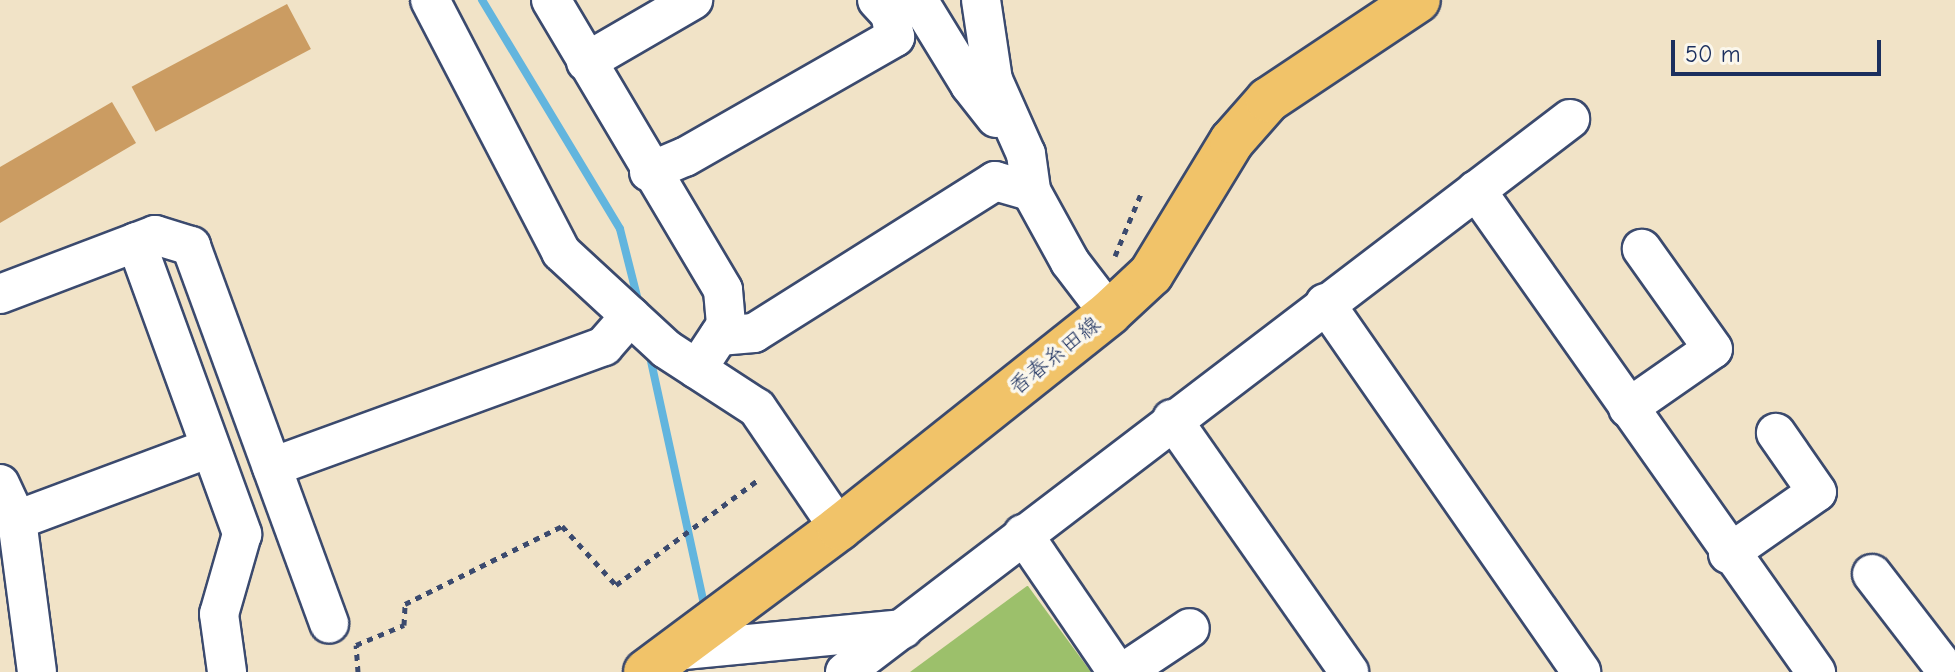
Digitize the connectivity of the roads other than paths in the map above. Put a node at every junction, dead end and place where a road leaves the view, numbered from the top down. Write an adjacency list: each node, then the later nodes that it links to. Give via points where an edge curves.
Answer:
1 (430, 0): 19 (street, via 561,252)
2 (551, 0): 8 (street)
3 (877, 0): 11 (street, via 890,14 895,37 685,157)
4 (918, 0): 10 (street, via 970,85)
5 (981, 0): 10 (street, via 993,80)
6 (1418, 0): 18 (main road, 香春糸田線, via 1268,100 1232,141 1151,274)
7 (682, 3): 8 (street)
8 (586, 62): 11 (street)
9 (1570, 119): 12 (street)
10 (1026, 154): 13 (street)
11 (649, 172): 20 (street, via 723,290 726,325)
12 (1476, 190): 17 (street); 22 (street)
13 (1031, 191): 18 (street); 20 (street, via 995,181 754,333)
14 (136, 242): 16 (street); 25 (street); 26 (street, via 155,235 191,246)
15 (1642, 249): 22 (street, via 1713,349)
16 (0, 294)
17 (1325, 303): 23 (street); 44 (street)
18 (1103, 305): 29 (main road, 香春糸田線)
19 (630, 316): 21 (street); 26 (street, via 604,346)
20 (719, 336): 21 (street)
21 (697, 369): 29 (street, via 757,408)
22 (1628, 408): 31 (street)
23 (1172, 419): 30 (street); 43 (street)
24 (1776, 433): 31 (street, via 1817,492)
25 (210, 448): 28 (street); 39 (street, via 242,534 219,614)
26 (272, 467): 33 (street)
27 (0, 484): 28 (street)
28 (17, 520): 38 (street)
29 (839, 528): 36 (main road, 香春糸田線)
30 (1023, 534): 35 (street); 41 (street)
31 (1728, 554): 45 (street)
32 (1872, 574): 37 (street)
33 (329, 624)
34 (1190, 628): 42 (street)
35 (903, 629): 36 (street); 40 (street)
36 (660, 661)
37 (1939, 661)
38 (37, 672)
39 (227, 672)
40 (845, 672)
41 (1117, 672)
42 (1124, 672)
43 (1349, 672)
44 (1581, 672)
45 (1816, 672)

